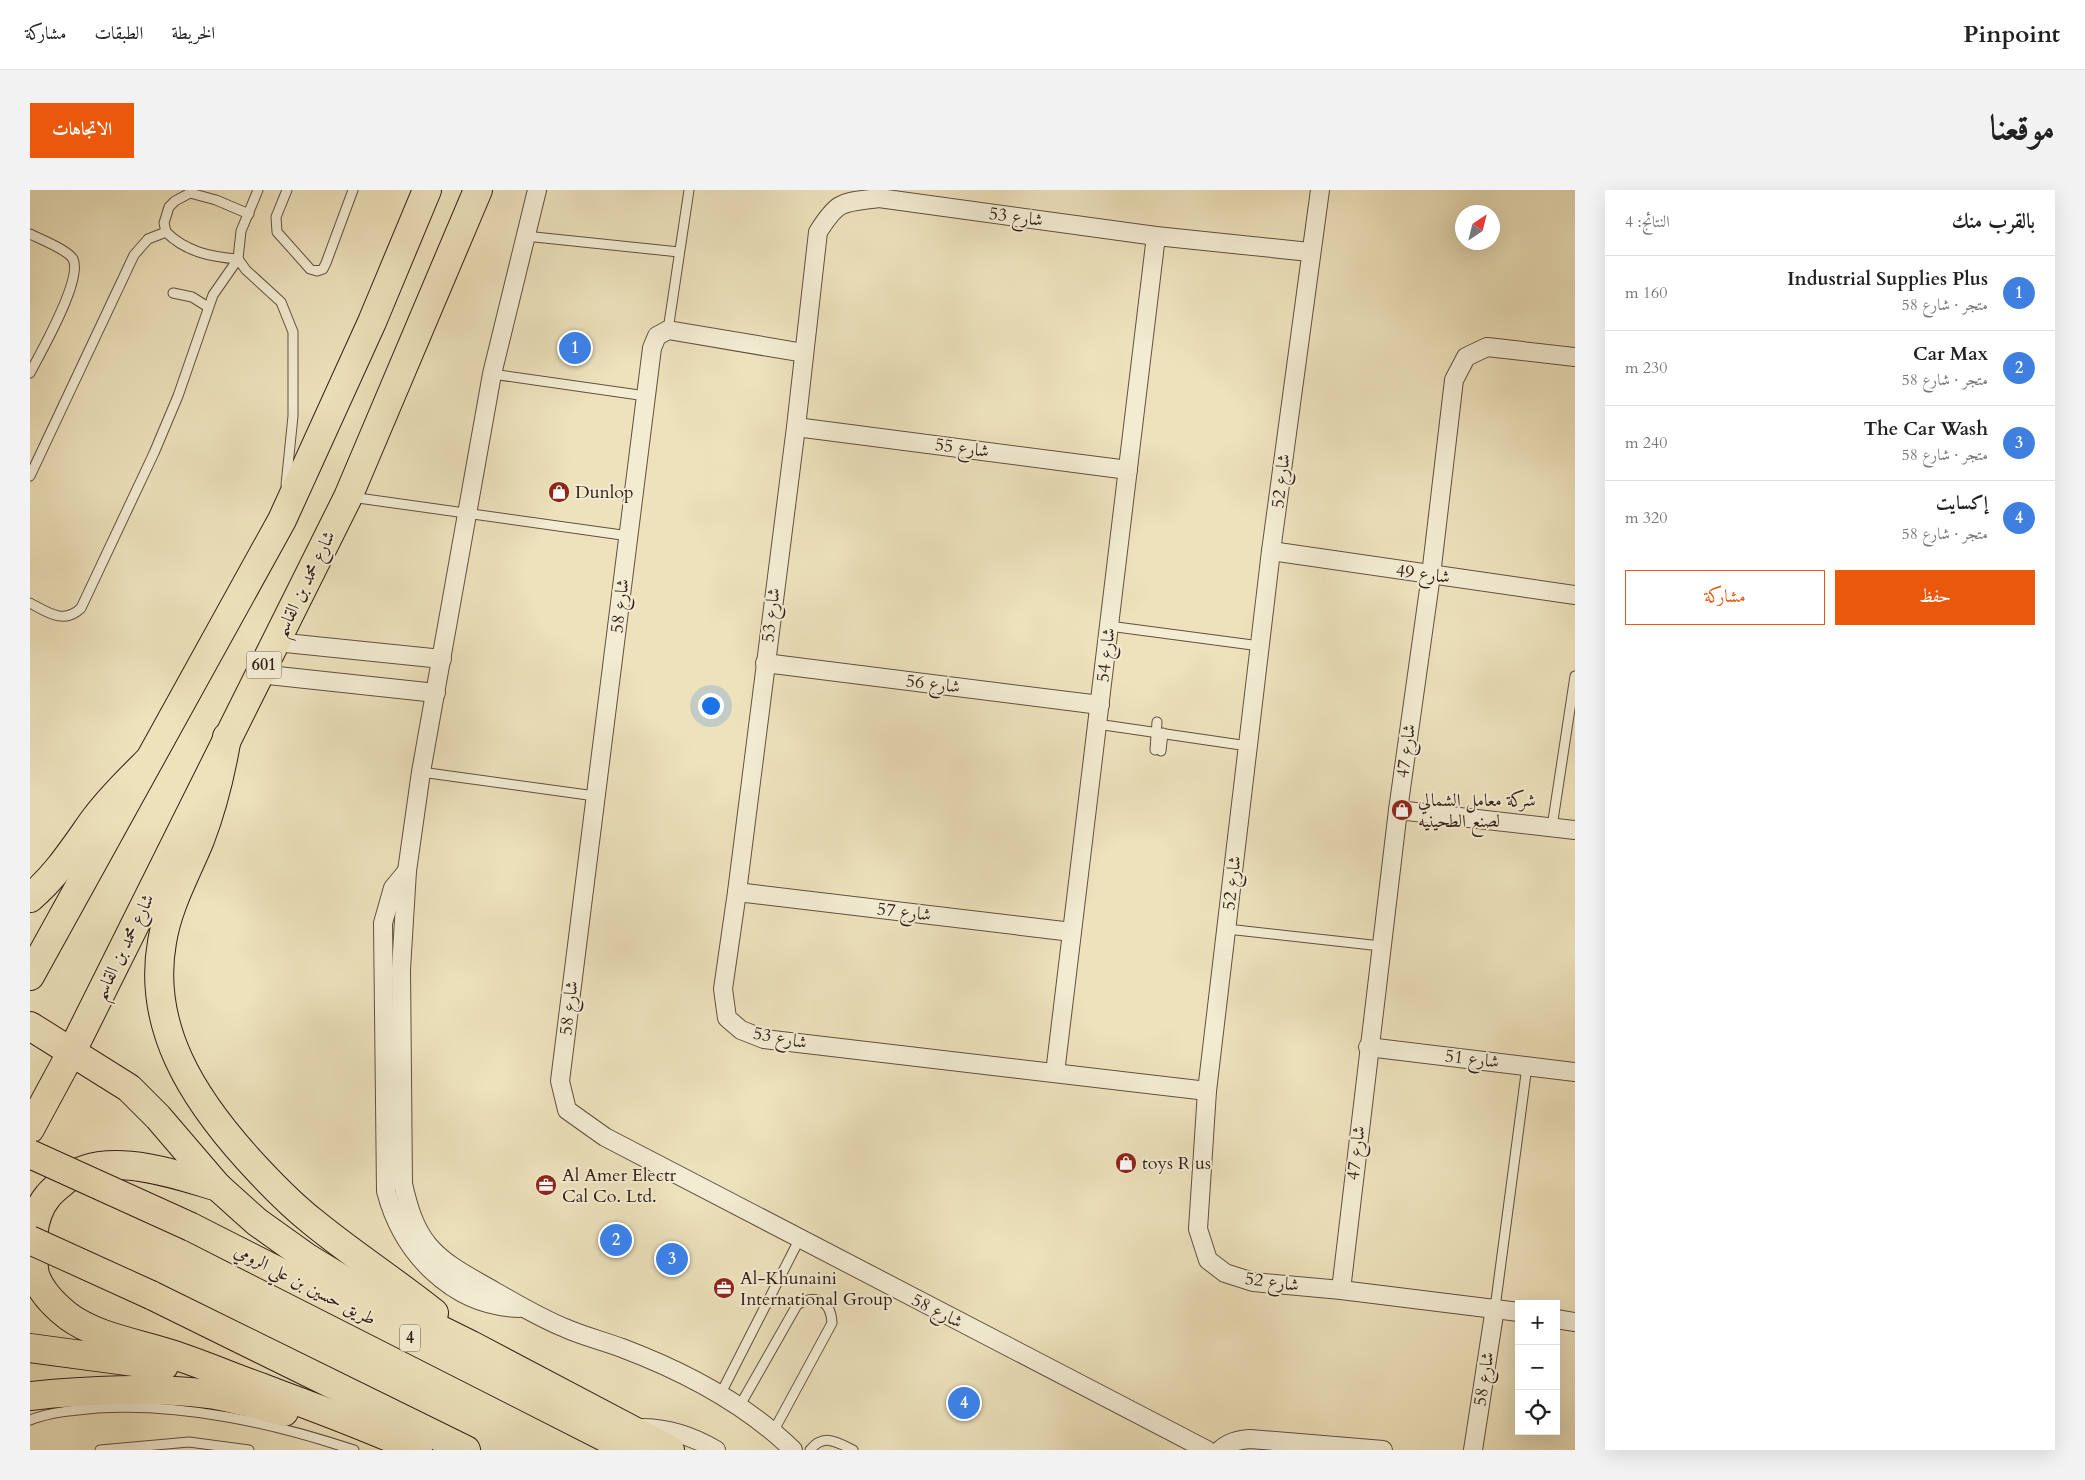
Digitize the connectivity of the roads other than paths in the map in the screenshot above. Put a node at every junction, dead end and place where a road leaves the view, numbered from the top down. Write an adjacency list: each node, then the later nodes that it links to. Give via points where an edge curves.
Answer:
1 (258, 190): 9 (lane)
2 (287, 190): 3 (lane, via 276,217 277,232 310,269 317,271 326,263)
3 (353, 190)
4 (427, 190): 30 (main road, via 372,322)
5 (478, 190): 28 (main road, شارع محمد بن القاسم / 601)
6 (537, 190): 12 (street)
7 (688, 190): 14 (lane)
8 (1320, 190): 15 (street, شارع 52)
9 (249, 214): 10 (lane, via 190,193 174,200 169,207 164,223); 16 (lane, via 241,232)
10 (166, 232): 16 (lane, via 186,248); 27 (lane, via 148,239 134,255)
11 (30, 234): 22 (lane, via 68,253 76,271 61,313)
12 (525, 236): 14 (lane); 23 (street)
13 (1156, 236): 15 (street, شارع 53); 20 (street, شارع 53, via 879,198 842,203 818,232); 26 (street, شارع 54)
14 (679, 252): 19 (lane)
15 (1310, 252): 32 (street, شارع 52)
16 (238, 259): 18 (lane); 30 (lane, via 281,302 292,332 293,416)
17 (173, 293): 18 (lane, via 192,297)
18 (208, 308): 35 (lane, via 178,396 154,453 81,608 72,616 61,618)
19 (668, 330): 20 (street); 24 (street, شارع 58, via 657,336 652,348)
20 (804, 353): 25 (street, شارع 53)
21 (1575, 357): 33 (street, شارع 47, via 1488,347 1466,357 1454,380)
22 (30, 373)
23 (492, 374): 24 (lane); 29 (street)
24 (646, 396): 31 (street, شارع 58)
25 (796, 426): 26 (street, شارع 55); 40 (street, شارع 53)
26 (1128, 470): 36 (street, شارع 54)
27 (30, 476)
28 (348, 497): 29 (lane); 37 (main road, شارع محمد بن القاسم / 601)
29 (469, 512): 31 (lane); 39 (street)
30 (282, 520): 51 (main road)
31 (629, 536): 53 (street, شارع 58)
32 (1271, 551): 33 (street, شارع 49); 38 (street, شارع 52)
33 (1431, 575): 34 (street, شارع 49); 54 (street, شارع 47)
34 (1575, 595)
35 (30, 603)
36 (1109, 626): 38 (lane); 44 (street, شارع 54)
37 (276, 642): 39 (street); 41 (main road, شارع محمد بن القاسم / 601)
38 (1260, 646): 49 (street, شارع 52)
39 (442, 659): 43 (street)
40 (765, 662): 44 (street, شارع 56); 57 (street, شارع 53)
41 (259, 674): 43 (street); 48 (main road, شارع محمد بن القاسم / 601)
42 (1575, 676): 55 (lane)
43 (436, 693): 52 (street)
44 (1100, 705): 46 (street, شارع 54)
45 (1158, 722): 47 (lane)
46 (1097, 724): 47 (lane); 60 (street, شارع 54)
47 (1160, 732): 49 (lane); 50 (lane)
48 (227, 738): 65 (main road, شارع محمد بن القاسم / 601); 80 (main road, via 217,789 172,902 162,942 160,994 176,1057 216,1121 287,1199)
49 (1248, 746): 59 (street, شارع 52)
50 (1158, 750)
51 (149, 760): 58 (main road, via 120,788 60,869); 62 (main road)
52 (421, 772): 53 (lane); 83 (street, via 407,871 401,978 403,1184 419,1232 441,1258 524,1308 586,1337 655,1362)
53 (595, 796): 74 (street, شارع 58, via 560,1081 567,1110 604,1138)
54 (1398, 810): 55 (street); 61 (street, شارع 47)
55 (1552, 827): 56 (street)
56 (1575, 830)
57 (737, 892): 60 (street, شارع 57); 68 (street, شارع 53, via 723,989 727,1018 741,1030 764,1039)
58 (30, 898)
59 (1227, 929): 61 (lane); 69 (street, شارع 52)
60 (1072, 932): 68 (street, شارع 54)
61 (1381, 946): 64 (street, شارع 47)
62 (30, 976)
63 (30, 1026): 65 (main road)
64 (1368, 1047): 66 (street, شارع 51); 75 (street, شارع 47)
65 (71, 1053): 70 (main road, شارع محمد بن القاسم / 601); 72 (main road, via 129,1088)
66 (1527, 1066): 67 (street, شارع 51); 76 (lane)
67 (1575, 1072)
68 (1055, 1073): 69 (street, شارع 53)
69 (1208, 1091): 75 (street, شارع 52, via 1198,1229 1208,1260 1225,1273 1253,1282)
70 (30, 1130)
71 (30, 1154): 88 (main road, طريق حسين بن علي الرومي / 4, bridge, via 191,1227)
72 (218, 1187): 80 (main road, via 257,1222 306,1257 360,1290); 82 (main road, via 150,1168 120,1165 92,1167 67,1178 47,1197 34,1221 30,1248 35,1275 49,1299 69,1317 96,1331)
73 (30, 1240): 93 (main road, bridge, via 151,1295)
74 (799, 1240): 83 (lane); 99 (street, شارع 58)
75 (1340, 1290): 76 (street, شارع 52)
76 (1495, 1308): 77 (street, شارع 52); 102 (street, شارع 58)
77 (1515, 1311)
78 (1560, 1320): 79 (street)
79 (1575, 1322)
80 (471, 1344): 88 (main road)
81 (30, 1348): 82 (main road, via 164,1366)
82 (263, 1388): 89 (main road)
83 (720, 1395): 85 (street)
84 (30, 1396): 89 (main road, via 109,1391 210,1394)
85 (739, 1407): 87 (street); 87 (lane, via 797,1305 805,1300 821,1301 832,1315 832,1323)
86 (30, 1420): 92 (lane, via 87,1409 137,1407 183,1410 274,1427)
87 (773, 1432): 96 (street)
88 (628, 1439): 94 (main road); 95 (street, via 663,1429)
89 (414, 1448)
90 (100, 1450): 91 (lane, via 189,1442)
91 (249, 1450)
92 (354, 1450)
93 (466, 1450)
94 (670, 1450)
95 (716, 1450)
96 (794, 1450)
97 (810, 1450): 98 (lane, via 816,1443 830,1440)
98 (853, 1450)
99 (1207, 1450)
100 (1220, 1450): 101 (street, via 1234,1442 1250,1440)
101 (1383, 1450)
102 (1473, 1450)

